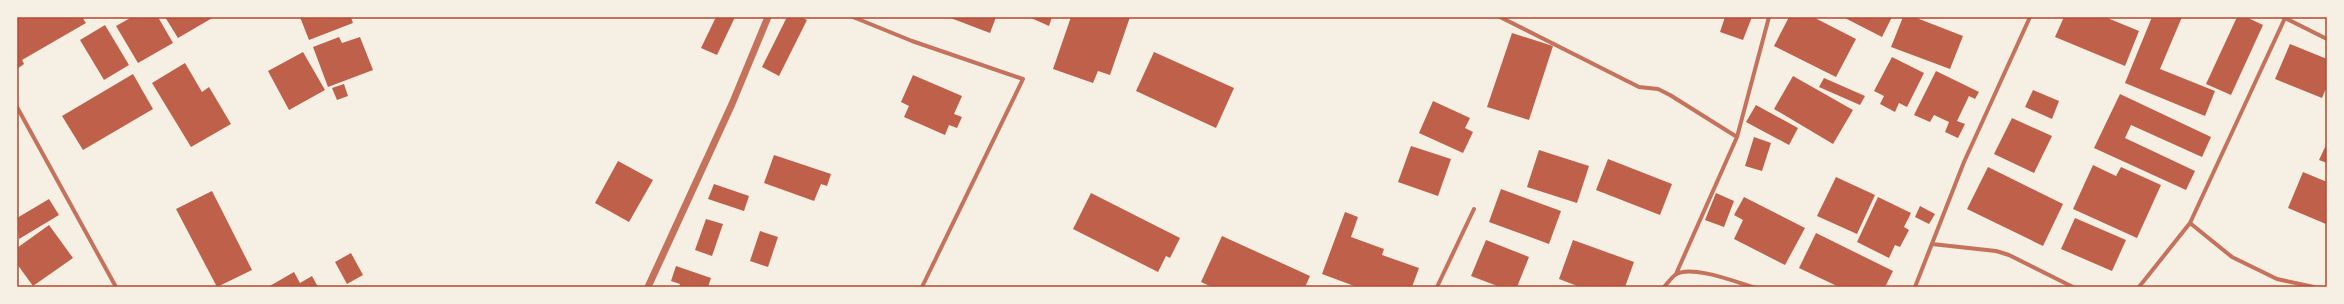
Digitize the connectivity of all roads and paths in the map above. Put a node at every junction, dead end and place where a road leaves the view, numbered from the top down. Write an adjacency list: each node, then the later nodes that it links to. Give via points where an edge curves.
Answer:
1 (768, 17): 15 (street, via 732,104)
2 (854, 17): 16 (street, via 912,41 1023,79)
3 (1500, 17): 9 (street, via 1638,87 1658,89 1670,95)
4 (1769, 17): 9 (street)
5 (2030, 17): 12 (street, via 1964,162)
6 (2284, 18): 7 (street); 11 (street)
7 (2327, 39)
8 (17, 108): 14 (street)
9 (1737, 137): 13 (street)
10 (1474, 209): 17 (street)
11 (2190, 223): 22 (street); 23 (street, via 2232,257 2277,279)
12 (1932, 244): 20 (street); 21 (street, via 1996,251)
13 (1676, 274): 18 (street); 19 (street, via 1706,273)
14 (116, 287)
15 (648, 287)
16 (922, 287)
17 (1437, 287)
18 (1664, 287)
19 (1753, 287)
20 (1915, 287)
21 (2073, 287)
22 (2139, 287)
23 (2314, 287)

